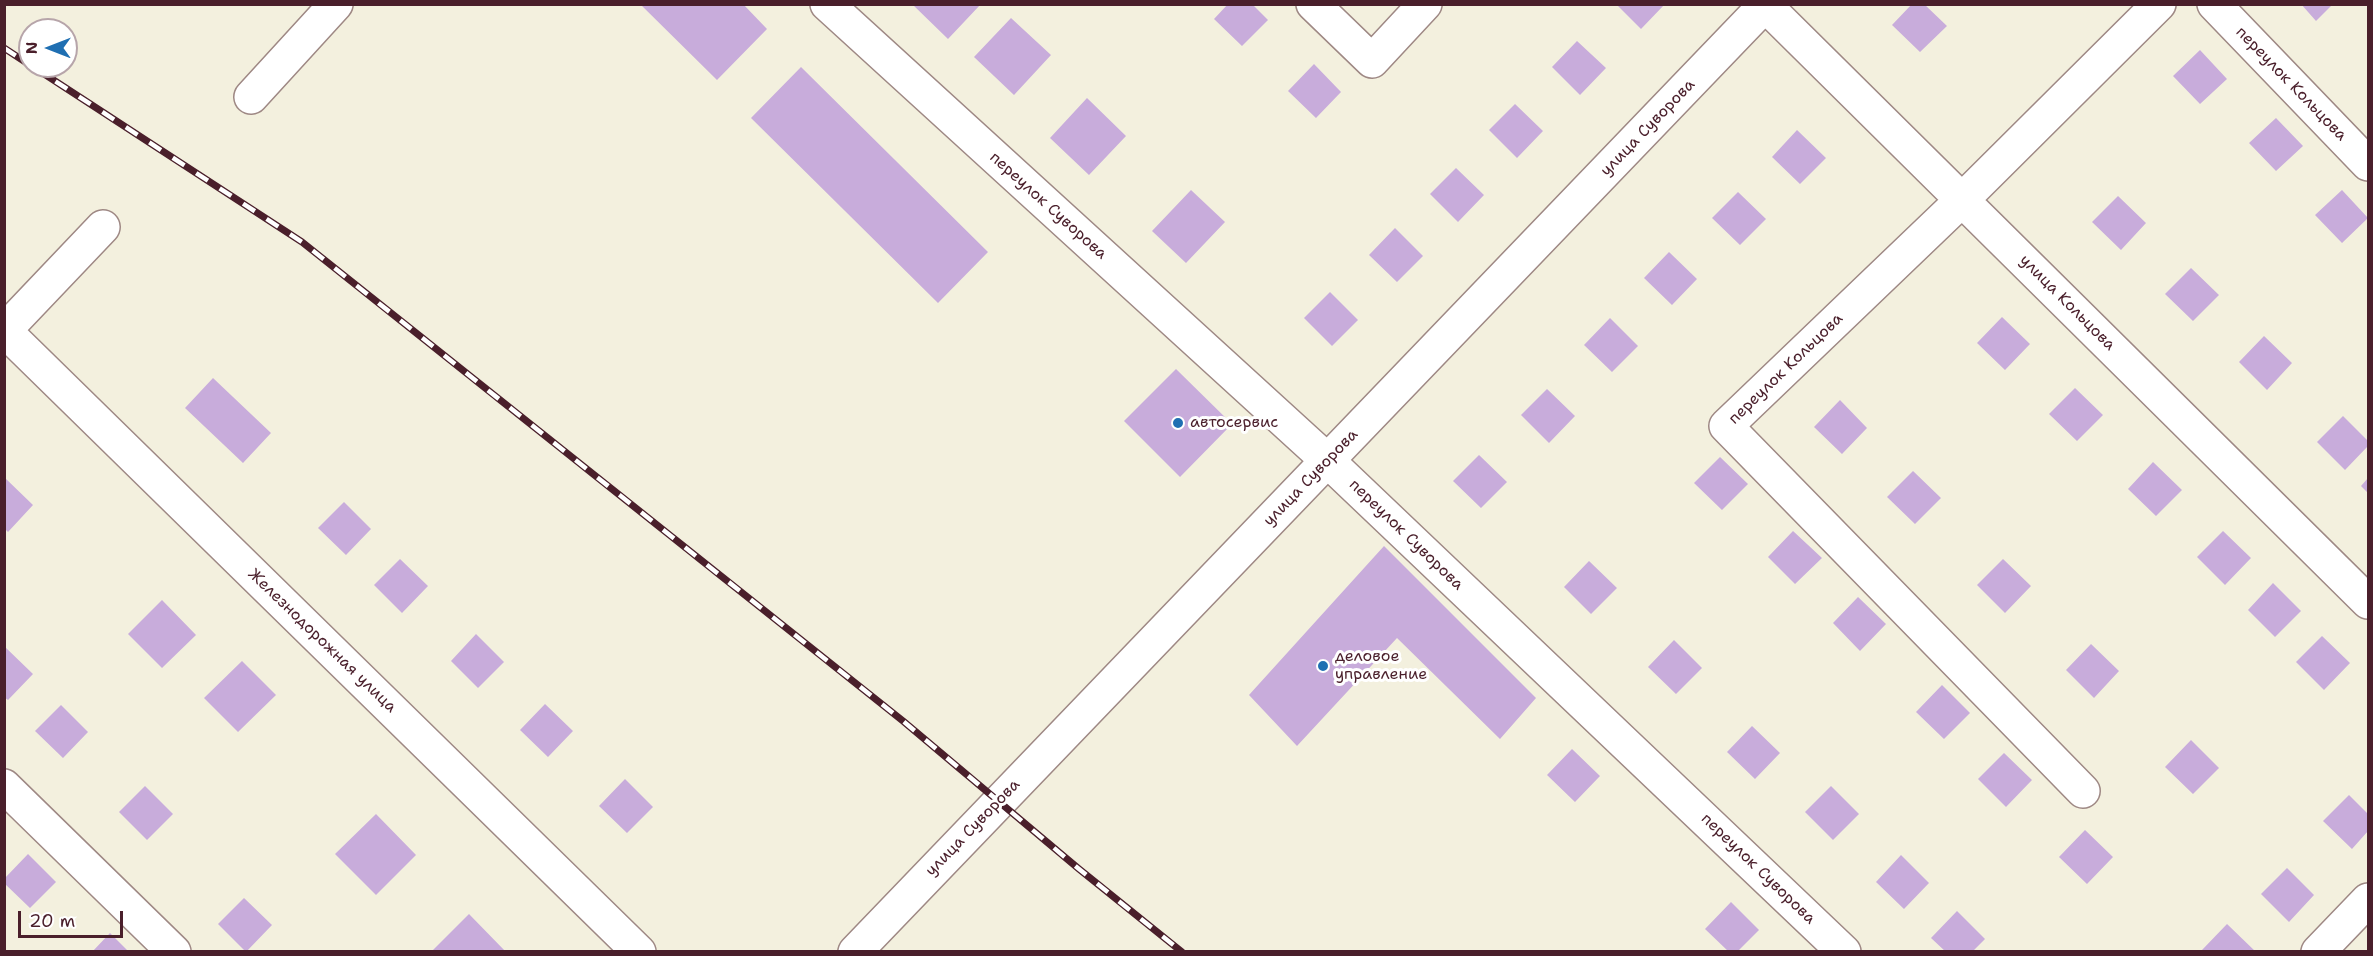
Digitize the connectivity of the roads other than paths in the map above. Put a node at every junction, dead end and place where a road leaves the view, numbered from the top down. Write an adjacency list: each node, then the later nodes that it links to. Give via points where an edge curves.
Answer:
1 (336, 4): 8 (street)
2 (827, 4): 13 (street, переулок Суворова)
3 (1313, 4): 4 (street, via 1372,62)
4 (1425, 4)
5 (2159, 4): 10 (street, переулок Кольцова)
6 (2214, 4): 9 (street, переулок Кольцова)
7 (1765, 5): 10 (street, улица Кольцова); 13 (street, улица Суворова)
8 (251, 97)
9 (2368, 164)
10 (1963, 199): 14 (street, улица Кольцова); 16 (street, переулок Кольцова, via 1726,426)
11 (103, 227): 12 (street)
12 (5, 331): 19 (street, Железнодорожная улица)
13 (1328, 461): 20 (street, улица Суворова); 21 (street, переулок Суворова)
14 (2368, 602)
15 (4, 786): 18 (street)
16 (2083, 791)
17 (2368, 900): 22 (street)
18 (174, 951)
19 (639, 951)
20 (855, 951)
21 (1845, 951)
22 (2318, 951)

